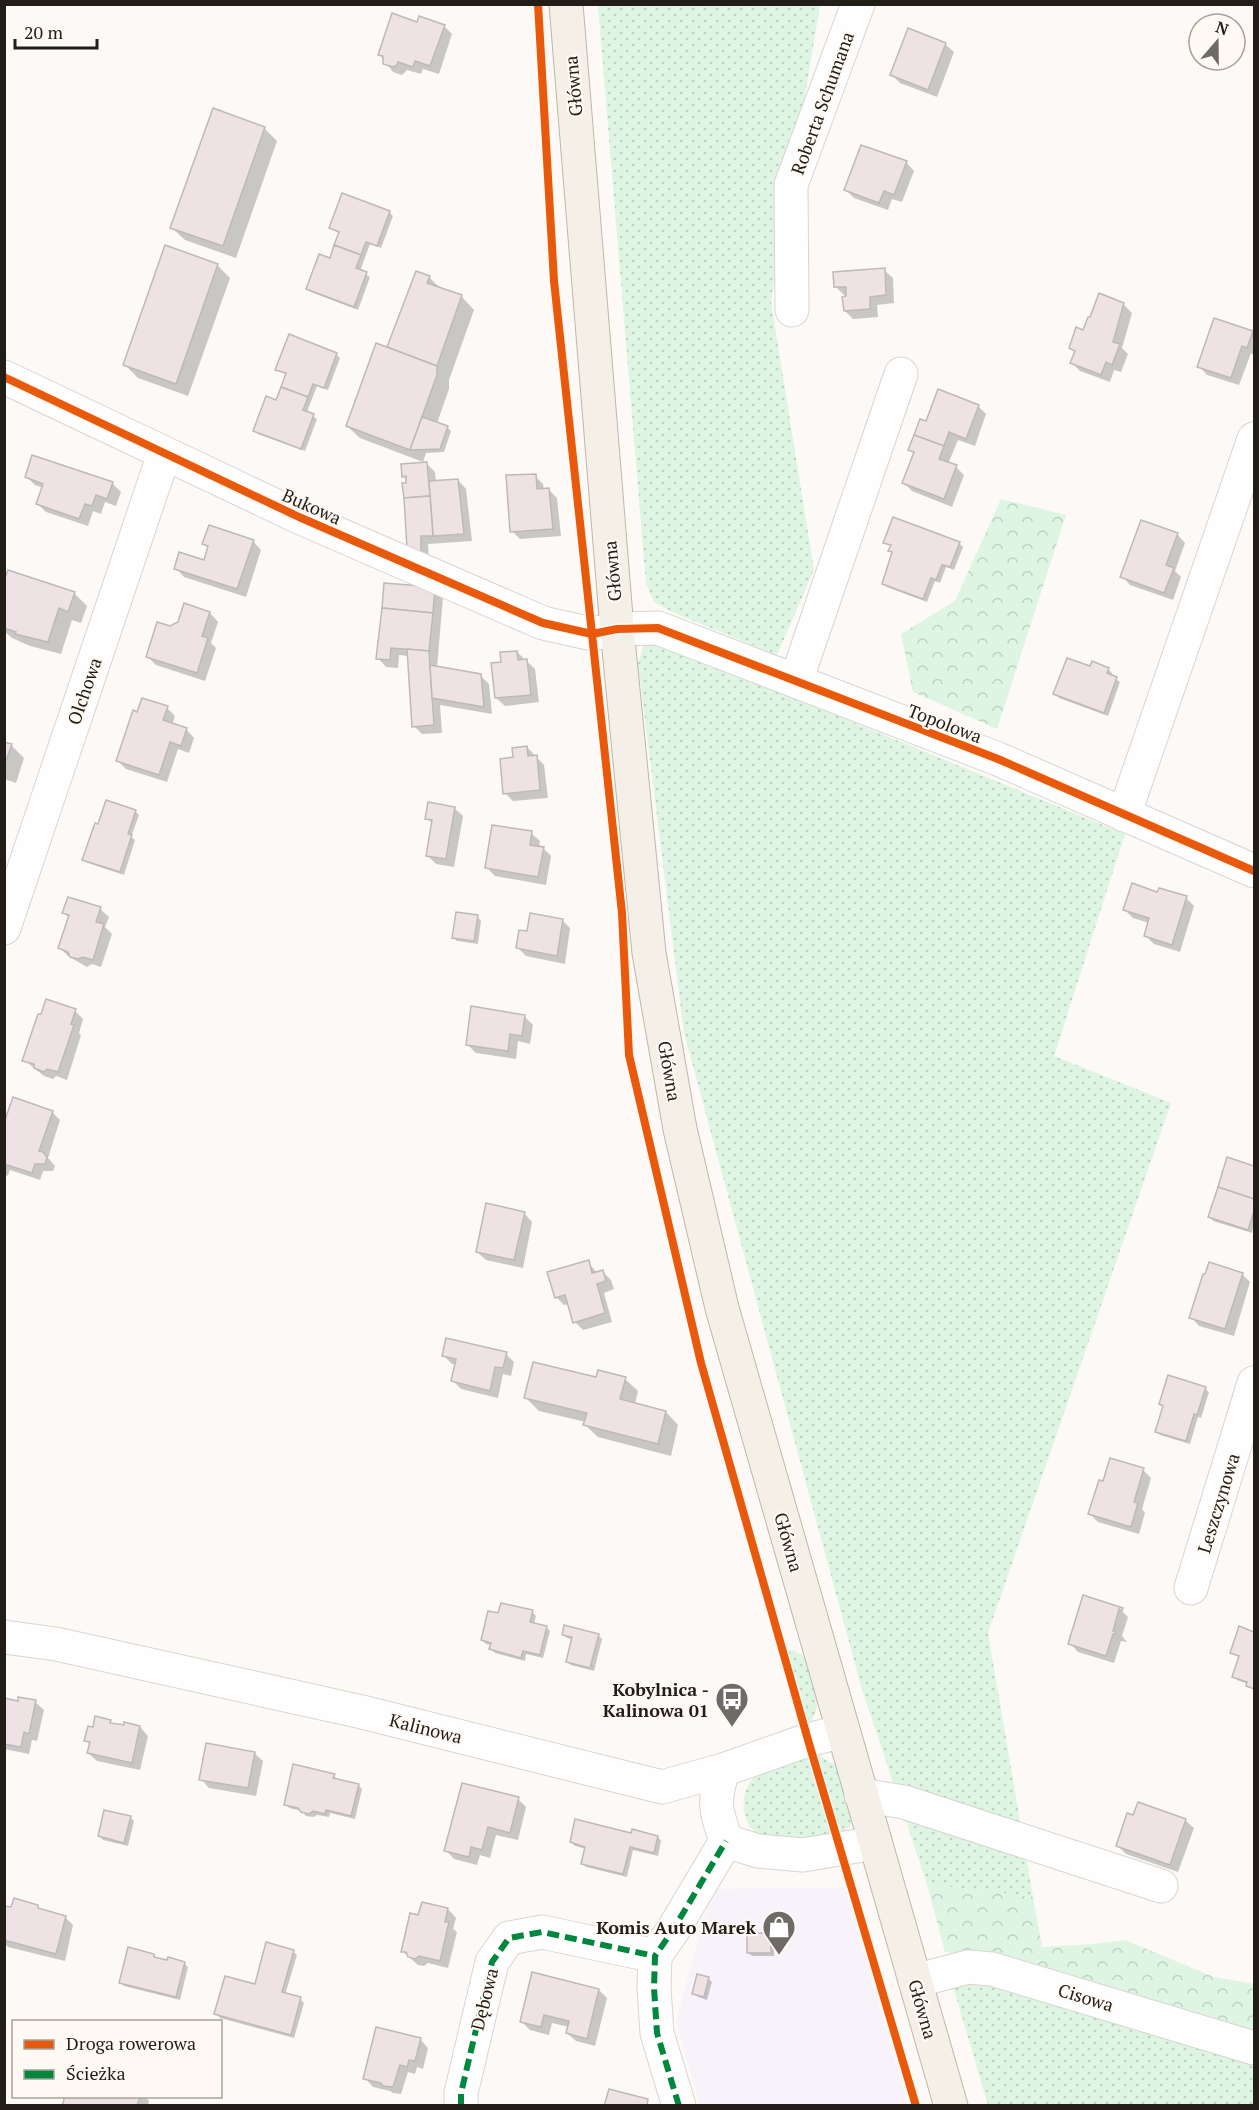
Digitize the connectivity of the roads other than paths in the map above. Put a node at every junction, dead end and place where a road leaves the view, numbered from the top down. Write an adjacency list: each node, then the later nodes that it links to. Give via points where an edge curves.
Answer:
1 (566, 4): 8 (main road, Główna)
2 (858, 4): 3 (street, Roberta Schumana, via 791,185)
3 (792, 310)
4 (902, 374): 9 (street)
5 (4, 377): 7 (street, Bukowa)
6 (1254, 439): 10 (street)
7 (164, 454): 8 (street, Bukowa, via 543,623 592,634); 12 (street, Olchowa)
8 (617, 629): 9 (street, Topolowa, via 658,628); 16 (main road, Główna, via 649,953 680,1129 722,1308)
9 (796, 681): 10 (street, Topolowa, via 998,759)
10 (1124, 814): 11 (street, Topolowa)
11 (1254, 872)
12 (4, 928)
13 (1254, 1383): 14 (street, Leszczynowa)
14 (1191, 1588)
15 (4, 1636): 17 (street, Kalinowa, via 362,1712 662,1786)
16 (843, 1731): 17 (street, Kalinowa); 18 (main road, Główna)
17 (723, 1770): 19 (street, via 715,1796)
18 (861, 1795): 20 (main road, Główna); 21 (street, via 904,1802)
19 (726, 1840): 20 (street, via 758,1851 803,1855); 22 (street)
20 (875, 1843): 23 (main road, Główna)
21 (1161, 1886)
22 (655, 1956): 25 (street, Dębowa, via 542,1932 509,1938 492,1962); 26 (street, via 657,2033)
23 (915, 1981): 24 (street, Cisowa, via 968,1967 992,1969); 27 (main road, Główna)
24 (1254, 2048)
25 (461, 2106)
26 (679, 2106)
27 (951, 2106)

